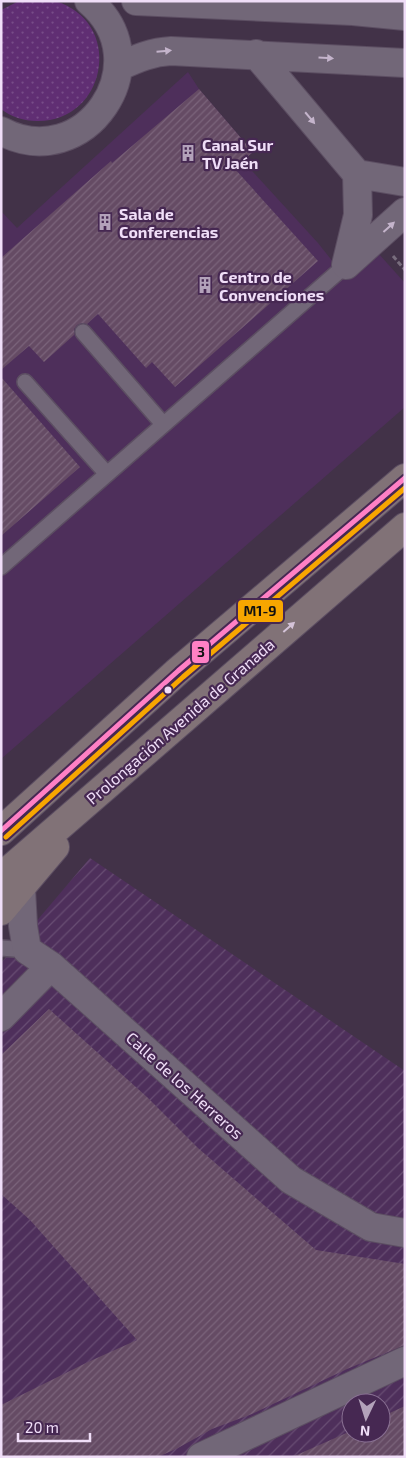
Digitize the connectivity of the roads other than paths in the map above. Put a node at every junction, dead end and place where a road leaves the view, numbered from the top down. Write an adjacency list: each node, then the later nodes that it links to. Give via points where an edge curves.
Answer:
1 (89, 1): 6 (street, via 111,29 116,41)
2 (136, 1): 3 (street)
3 (405, 16)
4 (256, 54): 5 (street, one-way to 5); 6 (street, one-way to 4, via 141,56 171,50); 8 (street, one-way to 8)
5 (405, 63)
6 (118, 68): 7 (street, via 112,94 105,106 97,117 75,133 34,141)
7 (1, 131)
8 (357, 174): 9 (street); 11 (street, via 358,215)
9 (405, 182)
10 (405, 212): 11 (street, one-way to 10)
11 (346, 265): 14 (lane)
12 (83, 332): 14 (lane)
13 (24, 382): 15 (lane)
14 (163, 424): 15 (lane)
15 (107, 474): 18 (lane)
16 (405, 478): 19 (main road, via 178,671)
17 (405, 527): 20 (main road, Prolongación Avenida de Granada, one-way to 17, via 108,782)
18 (1, 566)
19 (1, 831)
20 (11, 883): 21 (main road, Prolongación Avenida de Granada); 22 (street, Calle de los Herreros, via 23,926)
21 (1, 911)
22 (14, 949): 23 (street, Calle de los Herreros)
23 (51, 966): 24 (street); 25 (street, Calle de los Herreros, via 291,1180 371,1227)
24 (1, 1017)
25 (405, 1233)
26 (405, 1361): 27 (street)
27 (201, 1457)

